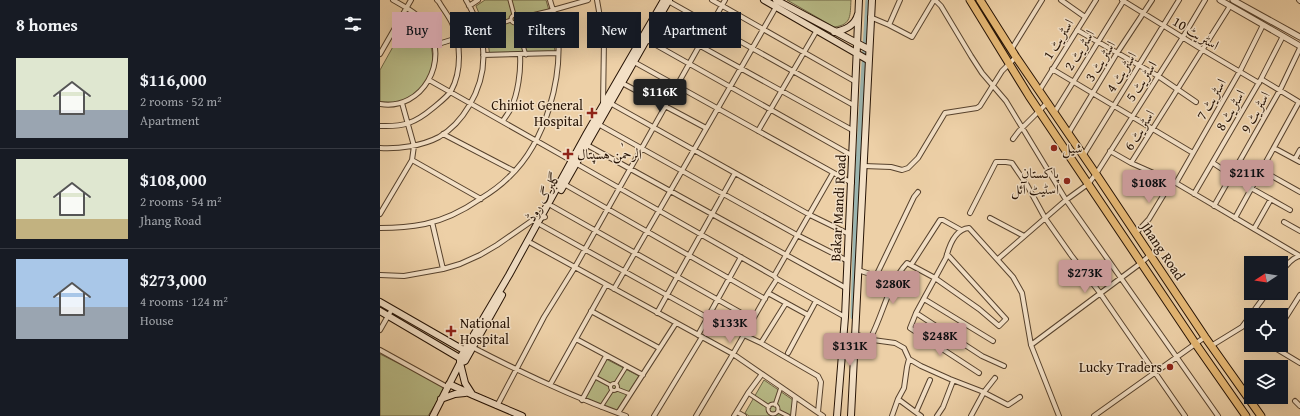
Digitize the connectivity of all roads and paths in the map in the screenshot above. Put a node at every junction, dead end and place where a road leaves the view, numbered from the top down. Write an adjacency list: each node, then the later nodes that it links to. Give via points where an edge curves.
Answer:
1 (393, 0): 34 (street)
2 (411, 0): 34 (street)
3 (437, 0): 47 (street)
4 (466, 0): 31 (street)
5 (478, 0): 31 (street)
6 (510, 0): 44 (street)
7 (550, 0): 35 (street)
8 (588, 0): 35 (street)
9 (597, 0): 120 (street, via 604,40)
10 (667, 0): 40 (main road, گلبرگ روڈ); 41 (street); 120 (main road, گلبرگ روڈ)
11 (712, 0): 30 (street)
12 (725, 0): 30 (street)
13 (764, 0): 33 (main road)
14 (776, 0): 57 (main road)
15 (859, 0): 36 (main road, Bakar Mandi Road)
16 (872, 0): 45 (main road, Bakar Mandi Road)
17 (900, 0): 51 (street)
18 (934, 0): 51 (street, via 912,37); 102 (street, via 941,6 971,56)
19 (970, 0): 88 (highway, Jhang Road)
20 (980, 0): 75 (highway, Jhang Road)
21 (1042, 0): 75 (street)
22 (1061, 0): 46 (street)
23 (1096, 0): 46 (street, اسٹریٹ 1)
24 (1123, 0): 43 (street, اسٹریٹ 10); 64 (street, اسٹریٹ 2)
25 (1152, 0): 43 (street, اسٹریٹ 3)
26 (1179, 0): 53 (street, اسٹریٹ 4)
27 (1205, 0): 60 (street, اسٹریٹ 5)
28 (1220, 0): 32 (street)
29 (1233, 0): 61 (street)
30 (722, 5): 42 (street); 54 (street)
31 (469, 6): 38 (street)
32 (1230, 6): 52 (street); 76 (street, اسٹریٹ 6)
33 (776, 7): 54 (street); 55 (main road)
34 (406, 8): 37 (street); 80 (street)
35 (553, 10): 39 (street); 78 (street, via 557,25)
36 (859, 10): 57 (main road, via 857,19 851,26 843,31); 65 (main road, Bakar Mandi Road)
37 (411, 12)
38 (472, 12)
39 (544, 12)
40 (662, 12)
41 (688, 12)
42 (718, 12)
43 (1144, 13): 53 (street, اسٹریٹ 10); 79 (street, اسٹریٹ 3)
44 (514, 15): 48 (street)
45 (870, 17): 51 (street); 74 (main road, Bakar Mandi Road)
46 (1085, 17): 56 (street, اسٹریٹ 1)
47 (450, 20)
48 (511, 20): 49 (street); 50 (street)
49 (506, 22)
50 (514, 23)
51 (889, 25)
52 (1264, 25): 59 (street); 94 (street, اسٹریٹ 7)
53 (1163, 26): 60 (street, اسٹریٹ 10); 90 (street, اسٹریٹ 4)
54 (764, 29): 73 (street); 77 (street)
55 (817, 30): 77 (street); 81 (main road)
56 (1077, 30): 64 (street); 92 (street, اسٹریٹ 1)
57 (834, 32): 65 (main road)
58 (649, 36): 62 (main road, گلبرگ روڈ)
59 (1283, 36): 66 (street); 98 (street, اسٹریٹ 8)
60 (1183, 37): 76 (street, اسٹریٹ 10); 95 (street, اسٹریٹ 5)
61 (1300, 37)
62 (647, 40): 87 (main road, گلبرگ روڈ); 89 (street)
63 (741, 42): 73 (street)
64 (1098, 42): 79 (street); 97 (street, اسٹریٹ 2)
65 (858, 44): 74 (main road); 81 (main road, Bakar Mandi Road)
66 (1300, 47): 105 (street, اسٹریٹ 9)
67 (435, 48): 96 (street, via 434,65)
68 (458, 48): 108 (street, via 456,79)
69 (482, 48): 82 (street)
70 (524, 48): 84 (street)
71 (697, 48): 89 (street)
72 (704, 48): 91 (street)
73 (752, 48): 91 (street); 93 (street)
74 (868, 49): 86 (main road, Bakar Mandi Road)
75 (1011, 50): 85 (highway, Jhang Road)
76 (1202, 50): 94 (street, اسٹریٹ 10); 104 (street, اسٹریٹ 6)
77 (804, 52): 93 (street); 99 (street)
78 (558, 53): 84 (street); 140 (street, via 554,91)
79 (1117, 53): 90 (street); 109 (street, اسٹریٹ 3)
80 (380, 54)
81 (857, 54): 86 (main road); 99 (main road, Bakar Mandi Road)
82 (483, 55): 83 (street); 112 (street, via 482,75)
83 (520, 55): 84 (street); 127 (street, via 521,66 516,94 512,107)
84 (526, 55)
85 (1016, 57): 88 (street); 107 (highway, Jhang Road)
86 (868, 60): 158 (main road, Bakar Mandi Road)
87 (634, 62): 100 (main road, گلبرگ روڈ); 101 (street)
88 (1009, 63): 102 (street); 123 (highway, Jhang Road)
89 (689, 64): 101 (street); 103 (street)
90 (1138, 65): 95 (street); 119 (street, اسٹریٹ 4)
91 (741, 68): 103 (street); 106 (street)
92 (1052, 69): 97 (street); 107 (street, اسٹریٹ 1)
93 (793, 71): 106 (street); 118 (street)
94 (1240, 71): 98 (street, اسٹریٹ 10); 149 (street, اسٹریٹ 7)
95 (1158, 76): 104 (street); 126 (street, اسٹریٹ 5)
96 (429, 80): 108 (street); 116 (street, via 418,93)
97 (1073, 81): 109 (street); 124 (street, اسٹریٹ 2)
98 (1260, 81): 105 (street, اسٹریٹ 10); 156 (street, اسٹریٹ 8)
99 (856, 82): 118 (main road, Bakar Mandi Road)
100 (622, 83): 113 (main road, گلبرگ روڈ); 117 (street)
101 (676, 85): 117 (street); 121 (street)
102 (993, 85): 133 (street, via 1006,100); 158 (street, via 977,108 945,114 918,158 908,168 902,170)
103 (730, 87): 121 (street); 122 (street)
104 (1178, 90): 110 (street); 134 (street, اسٹریٹ 6)
105 (1280, 90): 111 (street, اسٹریٹ 10); 166 (street, اسٹریٹ 9)
106 (782, 91): 122 (street); 136 (street)
107 (1038, 91): 114 (highway, Jhang Road)
108 (450, 92): 112 (street); 128 (street, via 424,115)
109 (1092, 93): 119 (street); 138 (street, اسٹریٹ 3)
110 (1196, 102)
111 (1300, 102): 145 (street, اسٹریٹ 10)
112 (471, 103): 127 (street); 137 (street, via 460,120)
113 (610, 103): 125 (main road, گلبرگ روڈ); 131 (street)
114 (1047, 103): 123 (street); 124 (highway, Jhang Road)
115 (380, 104): 116 (street)
116 (402, 104): 128 (street)
117 (665, 106): 131 (street); 132 (street)
118 (855, 106): 136 (main road, Bakar Mandi Road)
119 (1114, 106): 126 (street); 151 (street, اسٹریٹ 4)
120 (603, 107): 125 (street); 154 (main road, گلبرگ روڈ)
121 (718, 108): 132 (street); 135 (street)
122 (771, 110): 135 (street); 150 (street)
123 (1039, 110): 133 (street); 170 (highway, Jhang Road)
124 (1054, 113): 138 (highway, Jhang Road)
125 (604, 114): 129 (main road, گلبرگ روڈ)
126 (1132, 116): 134 (street); 148 (street, اسٹریٹ 5)
127 (503, 121): 140 (street)
128 (408, 124): 130 (street); 142 (street)
129 (598, 124): 141 (main road, گلبرگ روڈ); 144 (street)
130 (380, 126)
131 (653, 127): 144 (street); 146 (street)
132 (706, 128): 146 (street)
133 (1022, 128): 139 (street); 180 (street)
134 (1152, 128): 149 (street); 157 (street, اسٹریٹ 6)
135 (758, 131): 164 (street)
136 (854, 131): 150 (main road, Bakar Mandi Road)
137 (443, 134): 142 (street); 162 (street)
138 (1068, 134): 151 (highway, Jhang Road)
139 (1013, 138)
140 (537, 141): 154 (street); 162 (street)
141 (587, 145): 154 (main road, گلبرگ روڈ); 159 (street)
142 (414, 146): 143 (street); 153 (street)
143 (380, 148)
144 (641, 148): 159 (street); 160 (street)
145 (1274, 148): 152 (street); 161 (street, اسٹریٹ 10)
146 (694, 150): 160 (street); 163 (street)
147 (1300, 150): 152 (street)
148 (1110, 151): 157 (street); 165 (street, اسٹریٹ 5)
149 (1193, 153): 167 (street, اسٹریٹ 7)
150 (853, 156): 168 (main road, Bakar Mandi Road)
151 (1082, 156): 165 (highway, Jhang Road)
152 (1295, 159): 155 (street)
153 (412, 160): 178 (street); 187 (street)
154 (574, 162): 169 (main road, گلبرگ روڈ); 171 (street); 193 (main road, گلبرگ روڈ)
155 (1300, 162)
156 (1213, 163): 166 (street); 177 (street, اسٹریٹ 8)
157 (1131, 164): 167 (street, اسٹریٹ 6)
158 (864, 166): 209 (main road, Bakar Mandi Road)
159 (630, 169): 171 (street); 173 (street)
160 (682, 170): 173 (street); 176 (street)
161 (1261, 170): 172 (street, اسٹریٹ 10); 175 (street)
162 (514, 171): 178 (street)
163 (735, 172): 176 (street); 189 (street)
164 (833, 173): 168 (street); 189 (street)
165 (1096, 174): 170 (street, اسٹریٹ 5); 204 (highway, Jhang Road)
166 (1232, 175): 172 (street); 182 (street, اسٹریٹ 9)
167 (1174, 182): 177 (street, اسٹریٹ 6); 204 (street, اسٹریٹ 7, via 1149,219)
168 (852, 183): 203 (main road, Bakar Mandi Road)
169 (564, 184): 181 (main road, گلبرگ روڈ); 183 (street)
170 (1088, 184): 180 (street, اسٹریٹ 5); 220 (highway, Jhang Road)
171 (619, 188): 183 (street); 185 (street)
172 (1251, 188): 179 (street); 192 (street, اسٹریٹ 10)
173 (670, 191): 185 (street); 188 (street)
174 (918, 192): 225 (street, via 876,276)
175 (1300, 192)
176 (724, 193): 188 (street); 205 (street)
177 (1194, 194): 182 (street, اسٹریٹ 6)
178 (481, 199): 194 (street, via 452,215)
179 (1271, 199): 184 (street); 197 (street)
180 (1066, 200): 191 (street, اسٹریٹ 5); 229 (street)
181 (552, 206): 193 (main road, گلبرگ روڈ); 198 (street)
182 (1214, 206): 192 (street, اسٹریٹ 6)
183 (607, 209): 198 (street); 201 (street)
184 (1290, 210)
185 (659, 211): 201 (street); 202 (street)
186 (970, 213): 191 (street, via 996,162 1006,162 1012,163 1019,173)
187 (380, 214)
188 (712, 214): 202 (street); 213 (street)
189 (810, 215): 203 (street); 205 (street)
190 (990, 218): 206 (street)
191 (1045, 218): 206 (street, اسٹریٹ 5); 237 (street)
192 (1235, 218): 197 (street, اسٹریٹ 6)
193 (542, 220): 207 (main road, گلبرگ روڈ); 210 (street); 224 (street, via 533,220 480,255); 273 (main road, گلبرگ روڈ)
194 (432, 222): 196 (street); 224 (street)
195 (1284, 222): 200 (street)
196 (380, 228)
197 (1254, 229): 216 (street, اسٹریٹ 6)
198 (595, 230): 210 (street); 211 (street)
199 (961, 230): 212 (street); 218 (street, via 970,228); 222 (street, via 940,220)
200 (1300, 231)
201 (647, 232): 211 (street); 215 (street)
202 (701, 234): 215 (street); 217 (street)
203 (849, 234): 208 (main road, Bakar Mandi Road)
204 (1135, 234): 214 (highway, Jhang Road)
205 (797, 235): 213 (street); 219 (street)
206 (1024, 236): 218 (street, اسٹریٹ 5)
207 (531, 243): 223 (street); 273 (main road, گلبرگ روڈ)
208 (848, 244): 209 (main road); 219 (main road, Bakar Mandi Road)
209 (860, 244): 225 (main road, Bakar Mandi Road)
210 (584, 249): 223 (street); 226 (street)
211 (635, 253): 226 (street); 228 (street)
212 (947, 254): 231 (street); 231 (street, via 1006,319 999,326 980,309)
213 (786, 255): 230 (street); 234 (street)
214 (1150, 255): 220 (street); 263 (highway, Jhang Road)
215 (688, 256): 228 (street); 232 (street)
216 (1300, 256): 221 (street)
217 (741, 258): 230 (street); 232 (street)
218 (998, 259): 269 (street, via 1022,293)
219 (848, 261): 234 (main road, Bakar Mandi Road)
220 (1141, 262): 229 (street); 268 (highway, Jhang Road)
221 (1288, 262)
222 (911, 265): 231 (street); 265 (street, via 906,265 891,290)
223 (575, 267): 233 (street); 284 (street, via 544,317)
224 (443, 269): 227 (street, via 404,276)
225 (858, 270): 260 (main road, Bakar Mandi Road)
226 (624, 271): 235 (street); 238 (street)
227 (380, 275)
228 (677, 277): 238 (street); 242 (street)
229 (1121, 277): 237 (street); 278 (street)
230 (776, 278): 236 (street); 244 (street)
231 (935, 278): 241 (street)
232 (729, 279): 240 (street); 242 (street)
233 (606, 285): 235 (street); 249 (street)
234 (846, 288): 255 (main road, Bakar Mandi Road)
235 (614, 289): 250 (street)
236 (768, 293): 240 (street); 246 (street)
237 (1100, 293): 269 (street); 285 (street)
238 (667, 295): 250 (street); 256 (street)
239 (1300, 295): 252 (street)
240 (765, 299): 257 (street)
241 (924, 299): 251 (street); 266 (street)
242 (717, 300): 256 (street); 257 (street)
243 (1261, 300): 270 (street, via 1242,327)
244 (816, 301): 253 (street); 255 (street)
245 (380, 302): 247 (main road)
246 (786, 302): 253 (street); 267 (street)
247 (392, 309): 254 (street); 273 (main road)
248 (380, 311): 254 (main road)
249 (590, 311): 264 (street); 271 (street)
250 (657, 313): 258 (street)
251 (916, 313): 282 (street, via 982,356); 286 (street, via 910,328)
252 (1288, 314)
253 (808, 315): 275 (street)
254 (388, 316): 259 (street); 280 (main road)
255 (845, 317): 330 (main road, Bakar Mandi Road)
256 (708, 318): 261 (street); 262 (street)
257 (752, 319): 261 (street)
258 (676, 323): 262 (street); 271 (street)
259 (380, 330)
260 (855, 334): 265 (street); 331 (main road, Bakar Mandi Road)
261 (744, 335): 267 (street); 276 (street)
262 (700, 336): 276 (street); 324 (street)
263 (1205, 337): 268 (street); 270 (highway, Jhang Road)
264 (576, 339): 277 (street); 296 (street)
265 (870, 339): 279 (street, via 895,343 904,348)
266 (992, 341)
267 (761, 343): 316 (street, via 818,376 821,382)
268 (1195, 343): 278 (street); 340 (highway, Jhang Road)
269 (1030, 345): 336 (street)
270 (1211, 346): 341 (highway, Jhang Road)
271 (659, 348): 287 (street)
272 (380, 350): 295 (street)
273 (469, 350): 280 (main road, گلبرگ روڈ); 284 (street)
274 (1282, 352): 281 (street)
275 (788, 353)
276 (734, 354): 288 (street); 325 (street)
277 (606, 356): 283 (street); 289 (street)
278 (1176, 357): 285 (street); 339 (street)
279 (909, 359): 292 (street); 307 (street, via 904,388)
280 (462, 361): 295 (main road, گلبرگ روڈ); 303 (main road, via 465,383)
281 (1300, 363)
282 (1004, 366)
283 (626, 367): 287 (street); 293 (street)
284 (517, 371): 296 (street); 311 (street)
285 (1155, 372): 337 (street); 338 (street)
286 (979, 373)
287 (643, 374): 302 (street)
288 (762, 374): 297 (street); 301 (street)
289 (595, 377): 294 (street); 308 (street)
290 (995, 378): 300 (street)
291 (930, 380): 317 (street)
292 (953, 380): 300 (street); 334 (street)
293 (616, 383): 294 (street); 298 (street)
294 (610, 384): 299 (street)
295 (448, 385): 303 (main road); 306 (main road, گلبرگ روڈ)
296 (550, 385): 308 (street)
297 (781, 387): 304 (street); 310 (street)
298 (617, 389): 299 (street); 302 (street)
299 (612, 390): 313 (street)
300 (984, 392): 305 (street, via 1008,405); 335 (street)
301 (748, 393): 314 (street); 319 (street)
302 (630, 394): 318 (street)
303 (473, 395): 306 (main road, via 459,393); 311 (main road)
304 (795, 397): 316 (street); 328 (street)
305 (1020, 397)
306 (441, 399): 321 (main road, گلبرگ روڈ)
307 (898, 399): 317 (street); 332 (street)
308 (582, 400): 313 (street)
309 (1295, 400): 312 (street)
310 (776, 404): 314 (street); 315 (street)
311 (497, 406): 322 (main road)
312 (1300, 406)
313 (601, 407): 318 (street)
314 (769, 407): 320 (street)
315 (778, 411): 320 (street); 327 (street)
316 (818, 412): 329 (street)
317 (916, 412): 333 (street)
318 (618, 413): 323 (street)
319 (736, 414): 326 (street)
320 (771, 415)
321 (433, 416)
322 (522, 416)
323 (626, 416)
324 (654, 416)
325 (696, 416)
326 (744, 416)
327 (788, 416)
328 (793, 416)
329 (823, 416)
330 (837, 416)
331 (851, 416)
332 (892, 416)
333 (922, 416)
334 (937, 416)
335 (971, 416)
336 (1059, 416)
337 (1094, 416)
338 (1185, 416)
339 (1218, 416)
340 (1246, 416)
341 (1261, 416)

